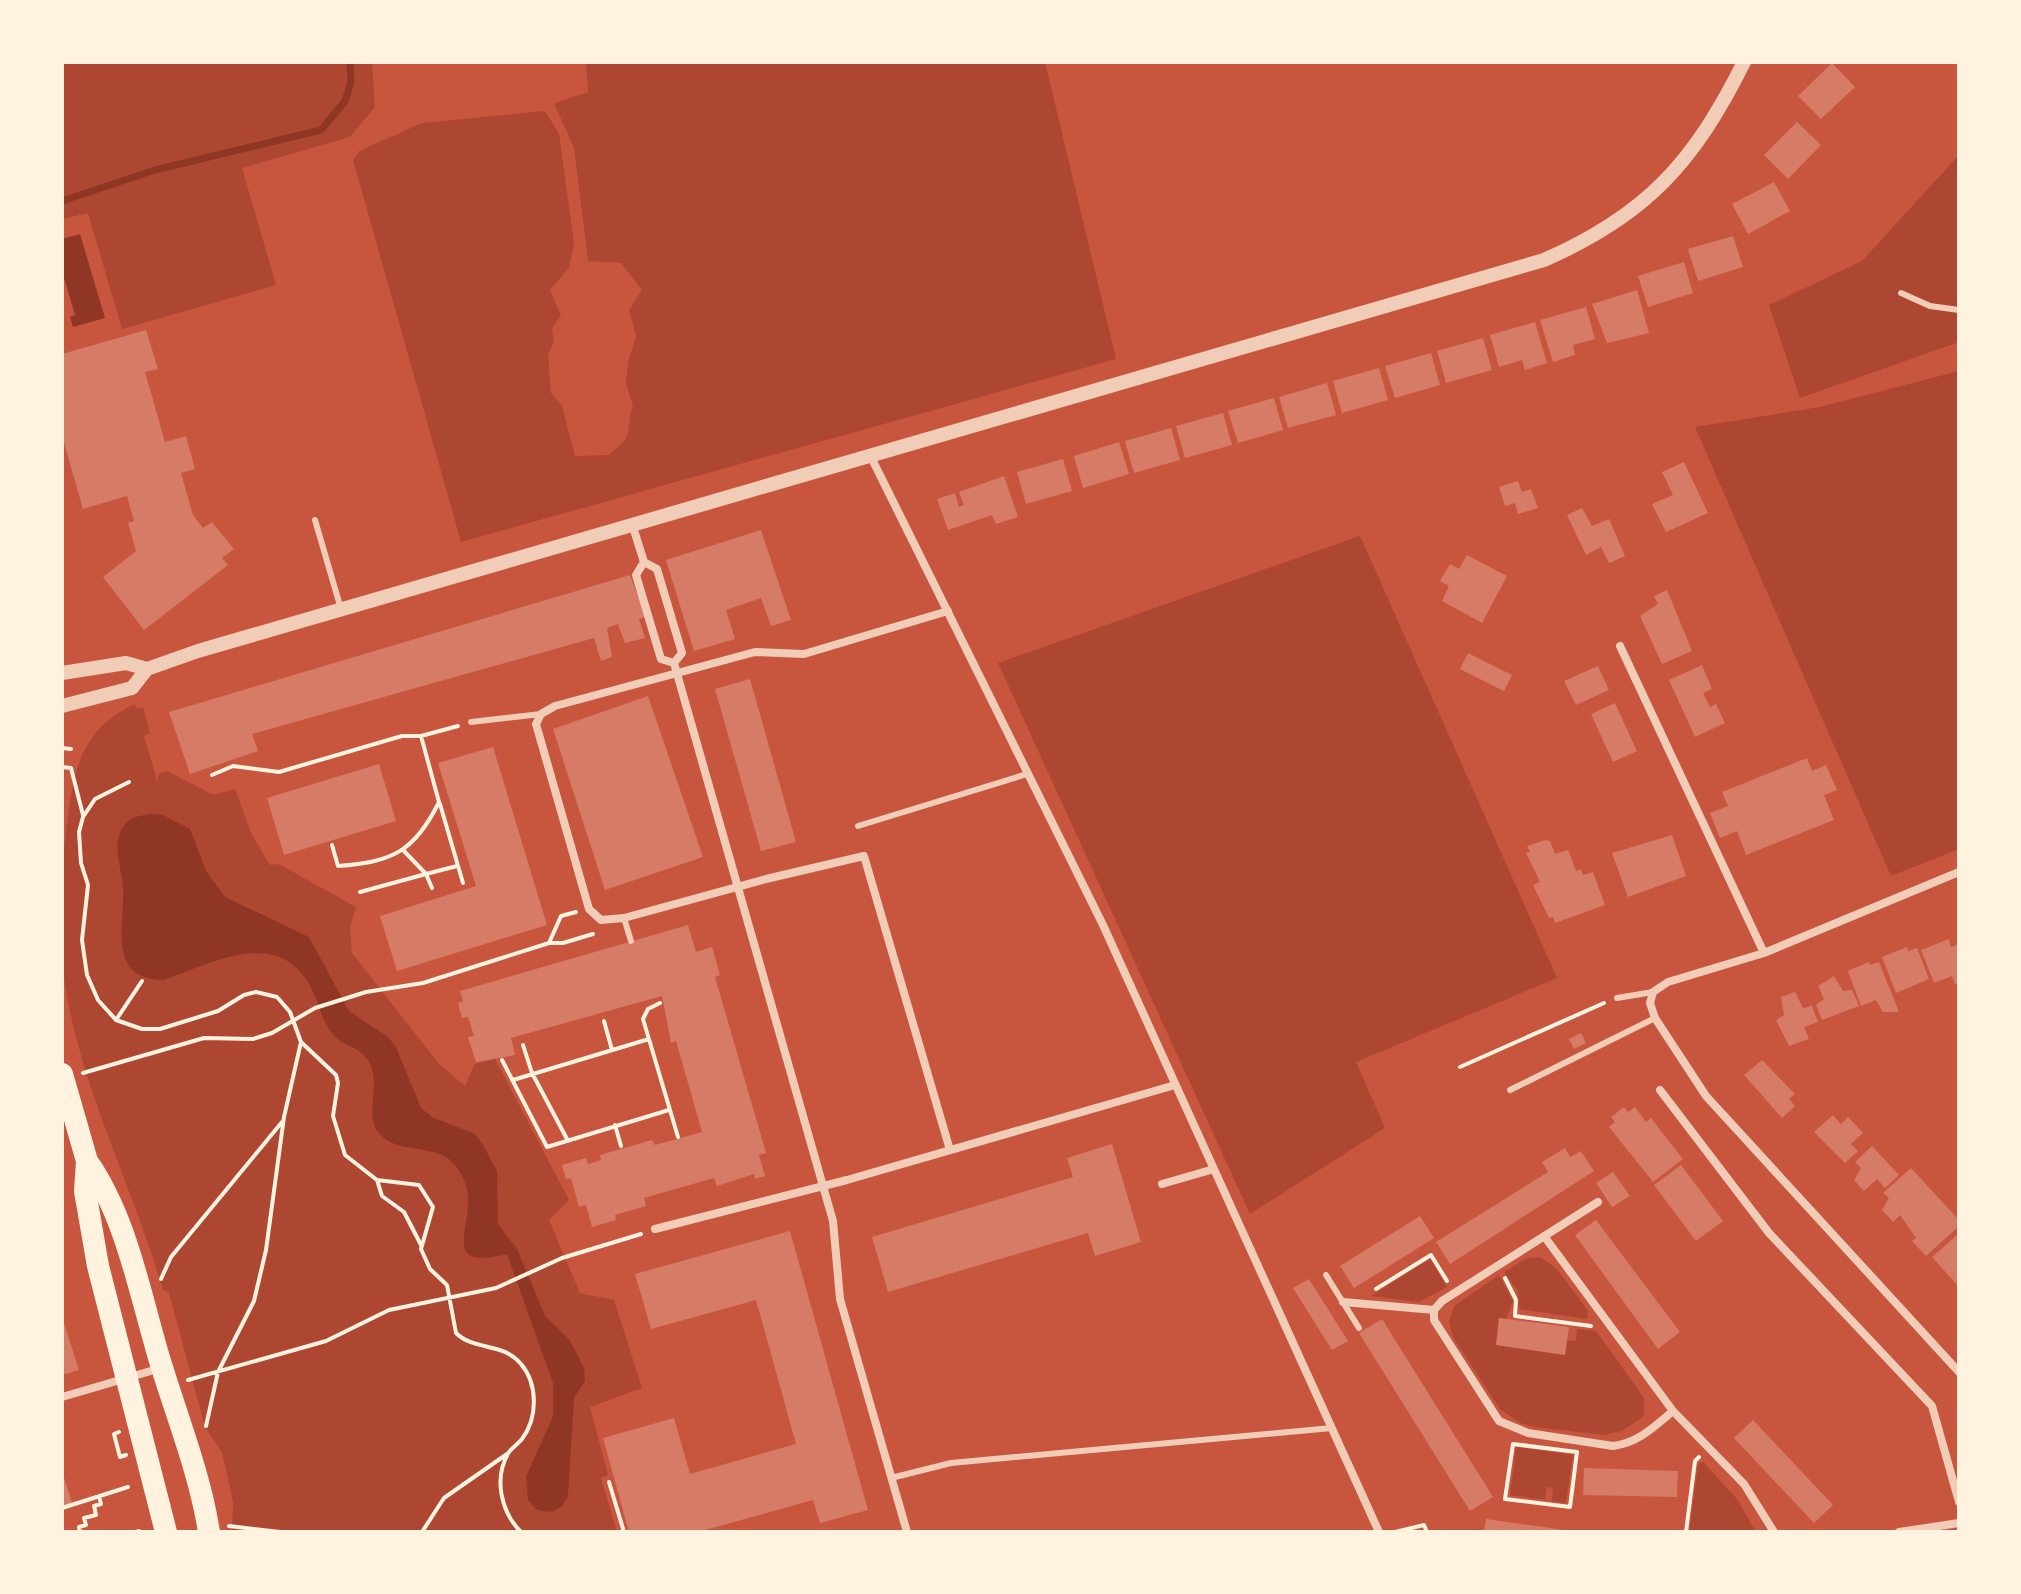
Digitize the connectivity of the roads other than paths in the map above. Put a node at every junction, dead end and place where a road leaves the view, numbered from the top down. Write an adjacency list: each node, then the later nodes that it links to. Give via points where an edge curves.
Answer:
1 (1744, 62): 4 (street, via 1700,140 1670,177 1634,211 1544,260)
2 (1901, 293): 3 (lane, via 1930,306)
3 (1959, 310)
4 (871, 457): 6 (street); 9 (street)
5 (315, 520): 8 (lane)
6 (633, 527): 7 (street); 8 (street)
7 (644, 562): 11 (street, via 657,569 682,653); 11 (street, via 636,575 661,659)
8 (341, 609): 12 (street)
9 (948, 611): 14 (street, via 804,654 755,652); 18 (street)
10 (1620, 646): 24 (street)
11 (674, 663): 14 (street)
12 (147, 669): 13 (street, via 126,663); 15 (street, via 132,688)
13 (62, 673)
14 (677, 673): 16 (street); 21 (street)
15 (62, 706)
16 (541, 714): 17 (lane); 22 (street, via 538,736 589,909 601,920)
17 (471, 722)
18 (1027, 774): 19 (lane); 29 (street)
19 (858, 826)
20 (1959, 872): 24 (street)
21 (737, 888): 22 (street); 32 (street, via 864,856); 35 (street)
22 (624, 918): 23 (lane)
23 (631, 941)
24 (1764, 953): 25 (street, via 1668,982)
25 (1653, 992): 26 (lane); 27 (street)
26 (1617, 998)
27 (1655, 1018): 30 (lane); 45 (street, via 1706,1096)
28 (73, 1073): 33 (highway)
29 (1175, 1085): 32 (street); 34 (street)
30 (1510, 1090)
31 (1660, 1090): 51 (street, via 1769,1233 1932,1406)
32 (950, 1150): 35 (street)
33 (87, 1161): 44 (highway, via 104,1185); 46 (highway, via 85,1191 98,1266)
34 (1214, 1169): 36 (street); 49 (street)
35 (822, 1184): 38 (street); 50 (street, via 836,1237 840,1299)
36 (1162, 1184)
37 (1598, 1202): 39 (street)
38 (655, 1229)
39 (1544, 1236): 42 (street); 48 (street)
40 (1326, 1275): 41 (lane)
41 (1343, 1302): 42 (street); 43 (lane)
42 (1434, 1310): 48 (street, via 1438,1330 1487,1407 1512,1429 1613,1446 1629,1444)
43 (1359, 1328)
44 (162, 1368): 46 (street); 53 (highway)
45 (1959, 1372)
46 (126, 1378): 47 (street); 54 (highway)
47 (62, 1397)
48 (1673, 1411): 57 (street, via 1744,1484)
49 (1332, 1428): 50 (lane, via 951,1463); 56 (street)
50 (891, 1478): 55 (street)
51 (1959, 1502)
52 (1959, 1523): 58 (street)
53 (219, 1529)
54 (166, 1532)
55 (907, 1532)
56 (1379, 1532)
57 (1774, 1532)
58 (1899, 1532)

